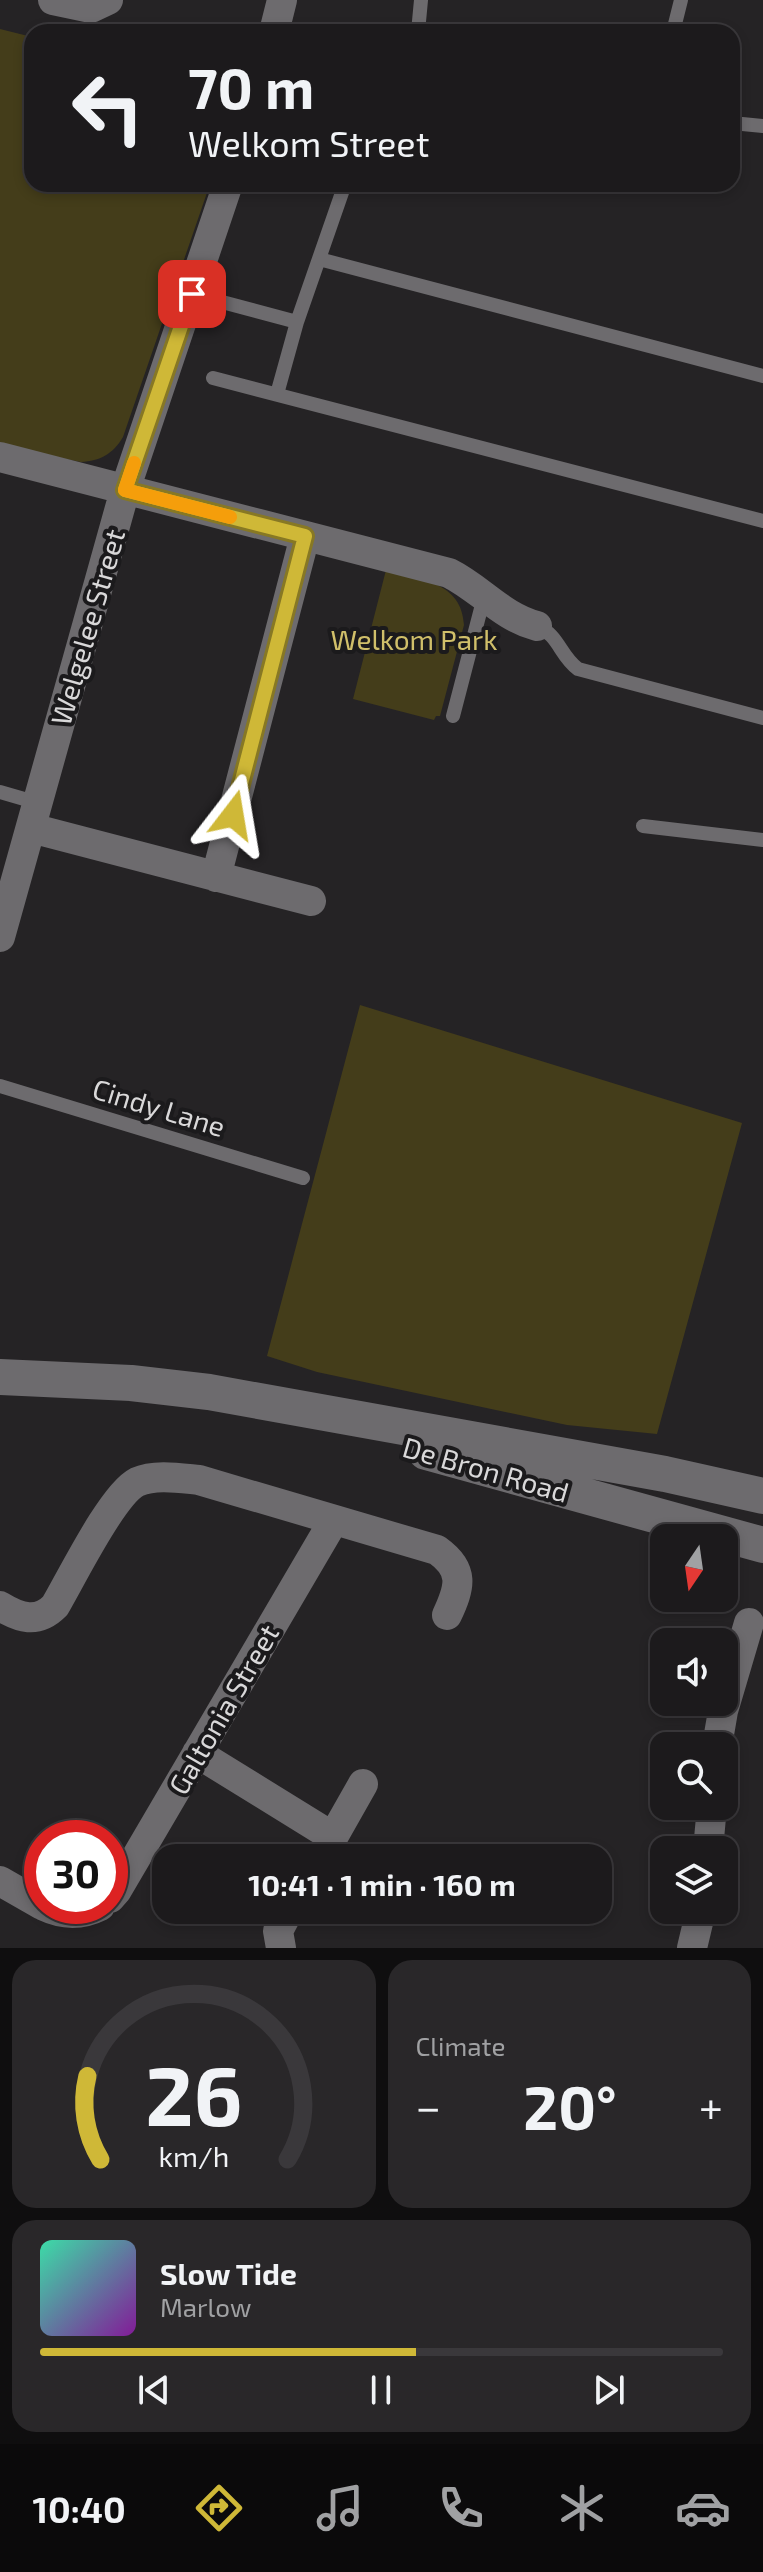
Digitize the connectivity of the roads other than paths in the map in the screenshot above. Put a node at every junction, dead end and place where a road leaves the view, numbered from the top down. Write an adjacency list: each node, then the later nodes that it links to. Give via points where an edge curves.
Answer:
1 (53, 0): 2 (street, via 91,8)
2 (108, 0)
3 (282, 0): 6 (street)
4 (421, 0): 7 (lane)
5 (681, 0): 8 (lane)
6 (276, 24)
7 (419, 24)
8 (675, 24)
9 (740, 124): 10 (lane)
10 (763, 126)
11 (225, 192): 14 (street, Welgelee Street)
12 (342, 192): 13 (lane)
13 (319, 259): 15 (lane); 16 (lane)
14 (192, 294): 15 (lane); 20 (street, Welgelee Street)
15 (297, 322): 18 (lane)
16 (763, 376)
17 (213, 378): 18 (lane)
18 (277, 394): 21 (lane)
19 (0, 457): 20 (street)
20 (125, 490): 22 (street); 28 (street, Welgelee Street)
21 (763, 521)
22 (305, 536): 23 (street, via 449,573); 31 (street)
23 (484, 595): 24 (street, via 504,613); 25 (lane)
24 (537, 626): 26 (lane, via 556,639 578,669)
25 (453, 716)
26 (763, 718)
27 (0, 792): 28 (lane)
28 (34, 816): 31 (street); 33 (street, Welgelee Street)
29 (643, 826): 30 (lane)
30 (763, 840)
31 (216, 877): 32 (street)
32 (311, 901)
33 (0, 937)
34 (0, 1086): 35 (lane, Cindy Lane)
35 (303, 1178)
36 (0, 1377): 37 (street, De Bron Road)
37 (209, 1392): 38 (street, De Bron Road); 40 (street, De Bron Road)
38 (763, 1496)
39 (334, 1520): 41 (street, via 199,1480 147,1479 119,1499 49,1612 22,1618); 42 (street, via 447,1557 458,1587); 45 (street, Galtonia Street)
40 (763, 1545)
41 (0, 1606)
42 (447, 1615)
43 (749, 1623): 44 (street)
44 (719, 1732)
45 (197, 1753): 47 (street); 49 (street, Galtonia Street)
46 (363, 1784): 48 (street)
47 (322, 1844)
48 (328, 1844)
49 (128, 1868)
50 (0, 1881): 51 (street)
51 (24, 1895)
52 (282, 1924): 54 (street)
53 (698, 1924): 55 (street)
54 (281, 1948)
55 (692, 1948)

